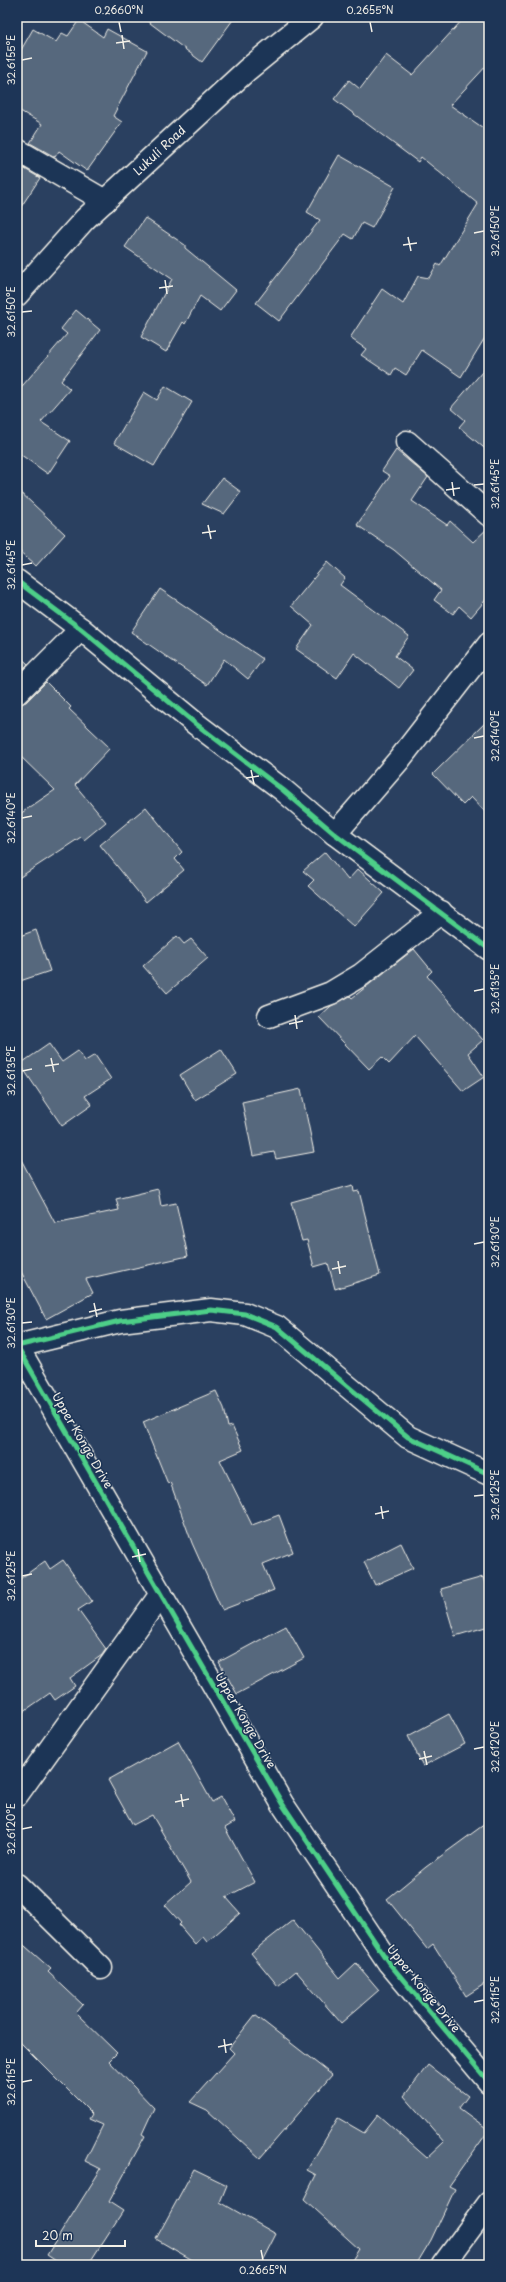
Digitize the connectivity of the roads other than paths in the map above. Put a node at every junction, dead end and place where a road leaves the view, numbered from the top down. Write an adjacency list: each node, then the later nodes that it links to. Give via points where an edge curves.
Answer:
1 (312, 17): 3 (street, Lukuli Road, via 247,70)
2 (17, 150): 3 (street)
3 (105, 201): 4 (street, Lukuli Road, via 85,219)
4 (17, 295)
5 (407, 442): 6 (street)
6 (489, 515)
7 (17, 581): 8 (street)
8 (81, 628): 10 (street); 11 (street, via 196,724)
9 (489, 644): 11 (street, via 399,760)
10 (17, 693)
11 (336, 834): 12 (street)
12 (441, 912): 13 (street); 14 (street, via 361,975 331,993)
13 (489, 949)
14 (269, 1016)
15 (17, 1346): 16 (street, via 120,1321 211,1310 245,1314 277,1327 408,1437); 17 (street, Upper Konge Drive)
16 (489, 1474)
17 (161, 1594): 18 (street); 21 (street, Upper Konge Drive, via 283,1805 389,1963)
18 (17, 1795)
19 (17, 1885): 20 (street)
20 (101, 1968)
21 (489, 2082)
22 (489, 2203): 23 (street)
23 (443, 2265)

